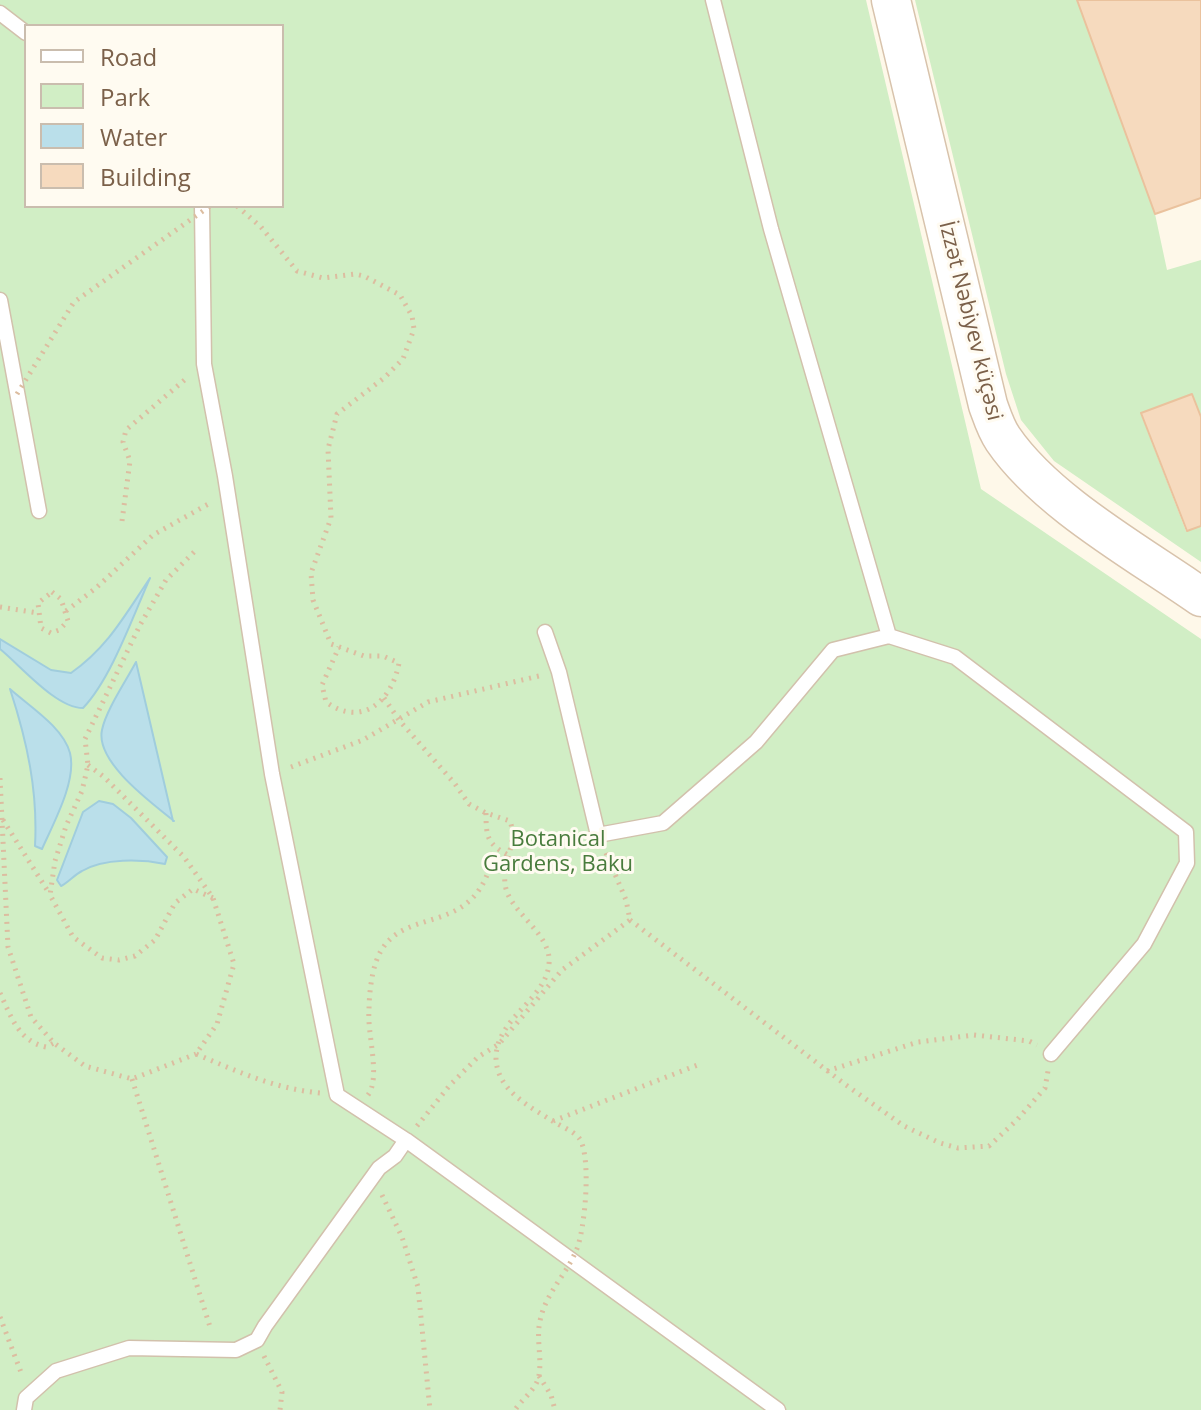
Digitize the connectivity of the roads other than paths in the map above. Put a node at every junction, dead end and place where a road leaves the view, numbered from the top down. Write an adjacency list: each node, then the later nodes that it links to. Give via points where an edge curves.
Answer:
1 (713, 0): 10 (lane, via 771,229)
2 (891, 0): 8 (main road, İzzət Nəbiyev küçəsi, via 988,405 1000,436 1027,471 1067,505)
3 (0, 13): 4 (lane)
4 (24, 31)
5 (205, 208): 12 (lane, via 204,364 272,774 337,1095)
6 (0, 300): 7 (lane)
7 (39, 511)
8 (1201, 597)
9 (545, 632): 10 (lane, via 598,835 663,823 756,742 833,650)
10 (889, 636): 11 (lane, via 955,657 1186,832 1187,863 1144,944)
11 (1051, 1054)
12 (406, 1140): 13 (lane, via 379,1168 257,1340 236,1350 129,1348 56,1371 26,1398); 14 (lane)
13 (24, 1410)
14 (778, 1410)

